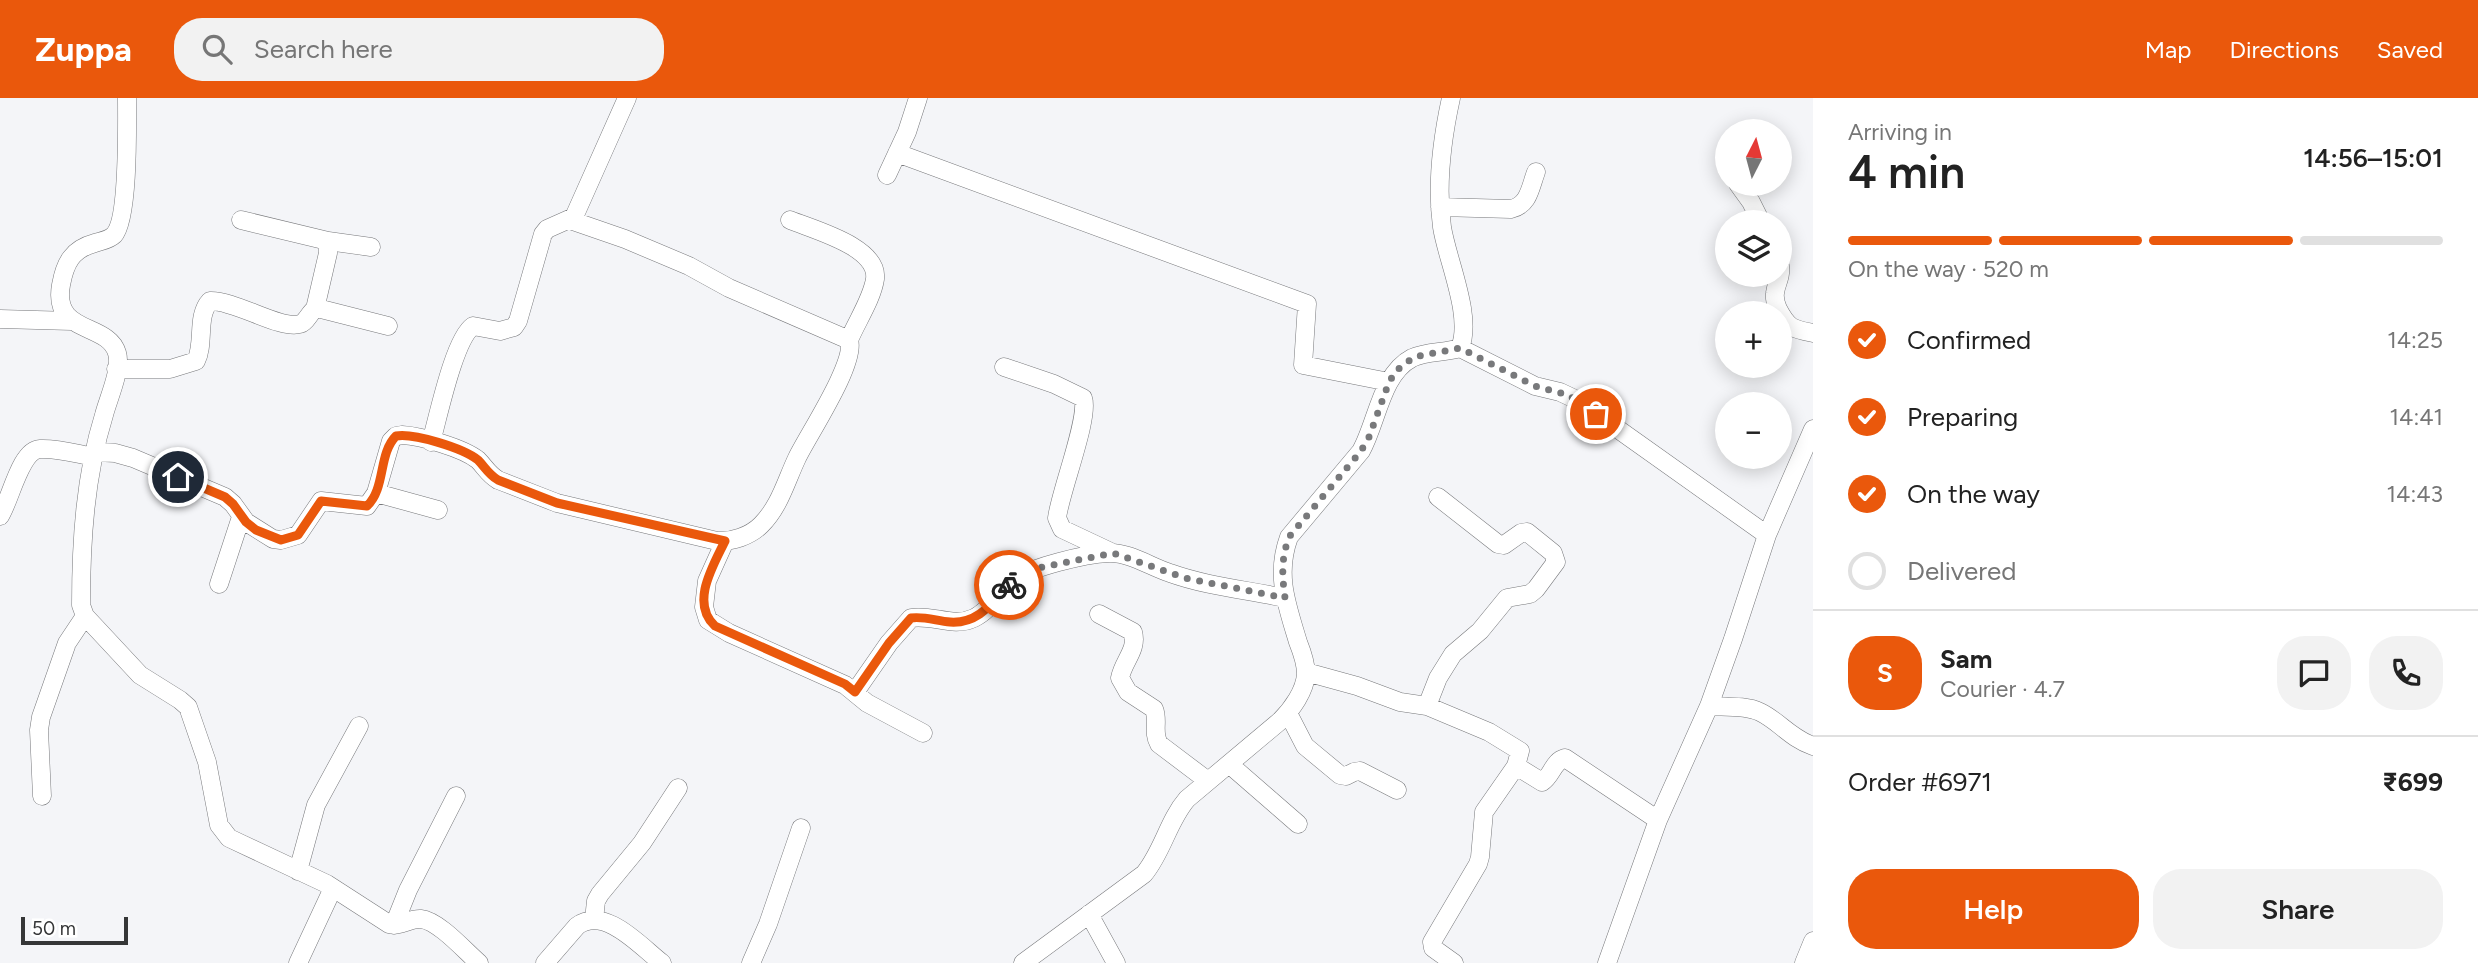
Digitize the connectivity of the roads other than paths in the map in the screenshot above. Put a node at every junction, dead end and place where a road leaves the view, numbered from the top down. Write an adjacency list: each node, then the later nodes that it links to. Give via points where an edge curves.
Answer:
1 (127, 98): 17 (street, via 120,225 114,235 79,248 70,257 61,301)
2 (627, 98): 10 (street)
3 (918, 98): 5 (street)
4 (1451, 98): 8 (street)
5 (897, 152): 7 (street); 24 (street, via 1307,304 1303,365)
6 (1535, 172): 8 (street, via 1519,207)
7 (887, 175)
8 (1440, 207): 21 (street, via 1462,314)
9 (242, 220): 12 (street)
10 (570, 220): 20 (street, via 690,266); 26 (street, via 543,234 514,327 500,331 473,326 465,335)
11 (790, 220): 20 (street, via 862,251 871,261 875,279)
12 (328, 241): 13 (street); 15 (street)
13 (371, 247)
14 (1777, 287): 19 (street, via 1775,302 1786,324)
15 (315, 309): 18 (street); 23 (street, via 295,325 210,301 204,309 196,360 170,369)
16 (0, 319): 17 (street)
17 (72, 321): 23 (street, via 108,340 117,353)
18 (388, 326)
19 (1813, 333)
20 (849, 340): 34 (street, via 850,352 835,387 771,514 747,535)
21 (1460, 348): 24 (street, via 1414,357 1402,364); 33 (street, via 1535,386 1577,400)
22 (1004, 367): 35 (street, via 1083,398 1084,415 1057,518 1062,528)
23 (117, 369): 27 (street)
24 (1389, 382): 37 (street, via 1361,451 1289,537 1281,568)
25 (1813, 429): 33 (street)
26 (431, 442): 28 (street, via 396,436); 34 (street, via 476,458 498,480 557,503)
27 (95, 455): 31 (street, via 30,452); 32 (street, via 115,453 133,458 209,489 233,504); 39 (street, via 82,537 81,605)
28 (376, 493): 30 (street); 32 (street, via 367,506 321,501 298,535 281,540 256,530)
29 (1438, 497): 42 (street, via 1498,544 1527,532 1553,553 1556,562 1536,590 1507,598 1453,654)
30 (438, 510)
31 (0, 516)
32 (241, 516): 36 (street)
33 (1767, 535): 43 (street)
34 (725, 541): 41 (street, via 707,581 704,607 708,620)
35 (1113, 553): 37 (street, via 1185,578); 41 (street, via 1028,571 972,619 911,618)
36 (219, 584)
37 (1285, 598): 40 (street)
38 (1099, 614): 50 (street, via 1133,632 1134,648 1120,678 1128,692 1156,713 1155,738)
39 (85, 616): 53 (street, via 71,634 41,717); 58 (street, via 140,675 188,707 223,832)
40 (1306, 672): 42 (street); 44 (street)
41 (855, 692): 46 (street)
42 (1427, 706): 49 (street, via 1517,749 1521,755)
43 (1709, 706): 47 (street, via 1760,712); 55 (street)
44 (1288, 713): 48 (street); 52 (street, via 1304,746 1340,775 1360,771)
45 (359, 726): 58 (street, via 316,805)
46 (923, 733)
47 (1813, 746)
48 (1229, 764): 50 (street); 56 (street)
49 (1516, 766): 55 (street, via 1542,782 1565,758); 71 (street, via 1484,812 1480,857 1432,942 1437,953)
50 (1208, 781): 60 (street, via 1181,806 1144,874)
51 (678, 788): 61 (street, via 642,843 600,894)
52 (1397, 790)
53 (42, 796)
54 (456, 796): 62 (street)
55 (1658, 820): 72 (street)
56 (1298, 824)
57 (801, 828): 68 (street)
58 (298, 871): 59 (street)
59 (333, 888): 62 (street); 64 (street)
60 (1089, 914): 69 (street); 70 (street)
61 (594, 920): 66 (street, via 578,926); 67 (street, via 614,926)
62 (394, 925): 65 (street, via 421,919 431,922)
63 (1813, 941): 73 (street)
64 (298, 963)
65 (479, 963)
66 (545, 963)
67 (662, 963)
68 (751, 963)
69 (1024, 963)
70 (1116, 963)
71 (1454, 963)
72 (1607, 963)
73 (1804, 963)

